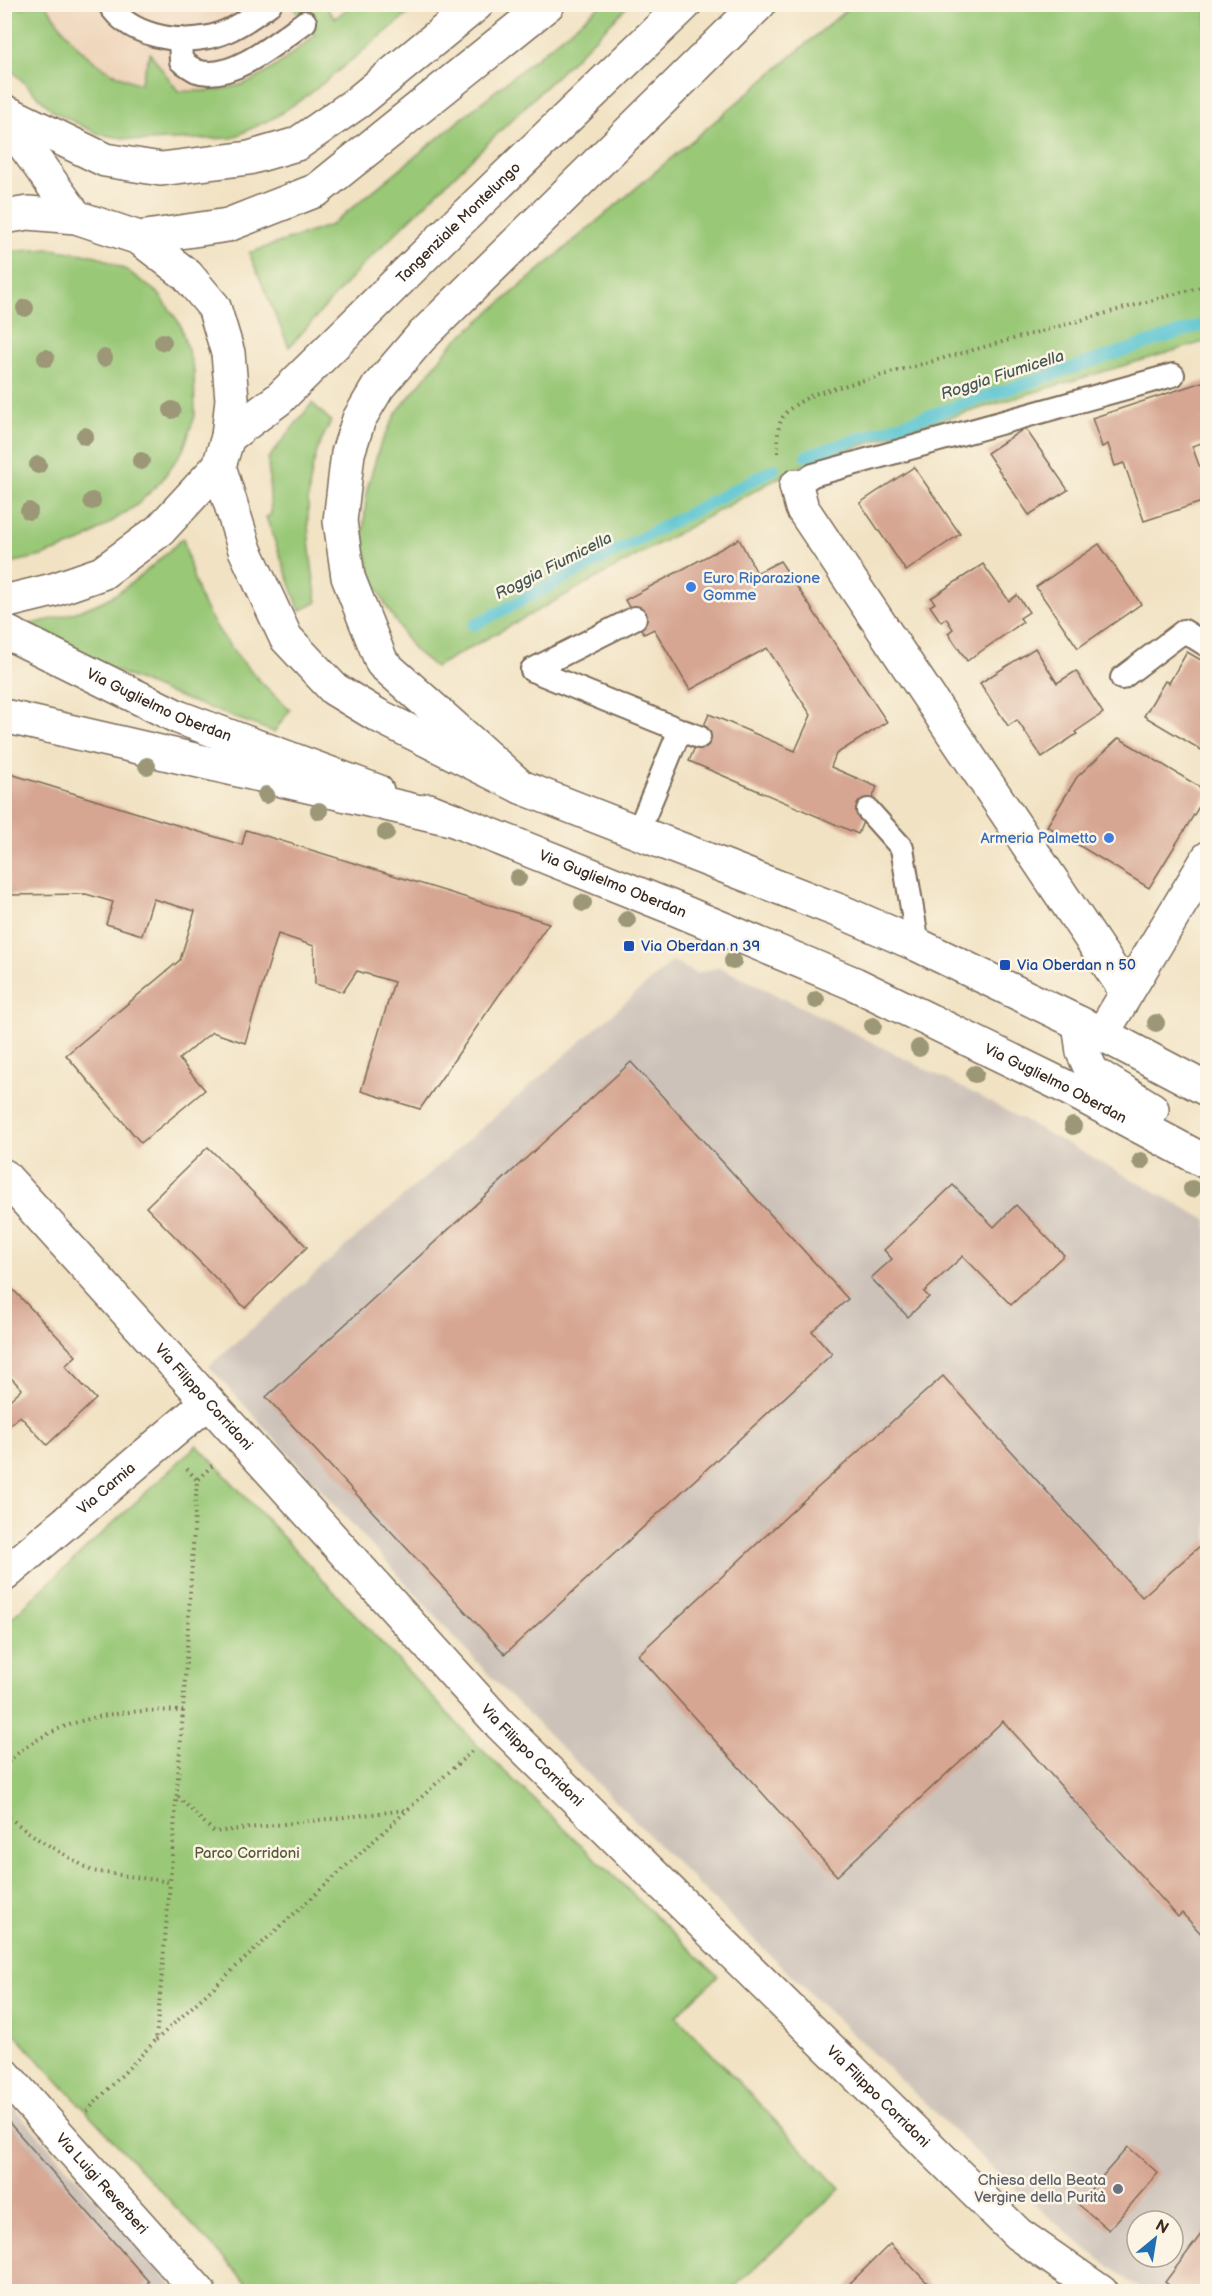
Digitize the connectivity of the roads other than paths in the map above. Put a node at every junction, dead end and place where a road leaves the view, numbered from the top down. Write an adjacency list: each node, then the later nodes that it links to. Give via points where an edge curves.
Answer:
1 (109, 4): 8 (lane, via 114,13 134,27)
2 (270, 4): 8 (lane, via 210,37)
3 (477, 4): 9 (main road, via 358,102 297,144 249,158 161,169 105,160)
4 (548, 4): 13 (main road, via 317,190 228,225)
5 (685, 4): 15 (main road, Tangenziale Montelungo)
6 (759, 4): 23 (main road, via 420,339 378,387 359,418 348,453 340,521 348,577 382,663)
7 (305, 22): 8 (lane, via 254,60 218,73 198,72 182,61)
8 (180, 39)
9 (4, 111)
10 (4, 117): 12 (main road)
11 (4, 217): 12 (main road, via 28,213)
12 (76, 217): 13 (main road)
13 (139, 238): 15 (main road, via 187,275 214,307 228,353 232,399)
14 (1173, 375): 16 (lane, via 813,475)
15 (223, 452): 17 (main road, Tangenziale Montelungo, via 160,530 102,573); 23 (main road, via 245,550 286,638 334,689 377,715)
16 (796, 486): 29 (main road, via 802,508)
17 (4, 602)
18 (635, 618): 26 (lane, via 532,670 689,734)
19 (4, 632): 25 (main road, Via Guglielmo Oberdan, via 178,717)
20 (1208, 646): 21 (lane, via 1184,631)
21 (1122, 678)
22 (4, 716): 25 (main road)
23 (521, 787): 26 (main road)
24 (868, 810): 28 (lane, via 902,848)
25 (455, 820): 33 (main road, Via Guglielmo Oberdan, via 855,984 1060,1084)
26 (638, 832): 28 (main road)
27 (1208, 858): 29 (main road)
28 (918, 945): 30 (main road)
29 (1126, 991): 30 (main road)
30 (1090, 1028): 31 (main road); 32 (main road, via 1083,1052 1092,1072 1178,1123)
31 (1208, 1090)
32 (1208, 1156)
33 (1208, 1163)
34 (4, 1176): 35 (main road, Via Filippo Corridoni)
35 (208, 1402): 36 (main road, Via Carnia); 39 (main road, Via Filippo Corridoni, via 500,1724 1018,2234)
36 (4, 1575)
37 (4, 2074): 38 (main road, Via Luigi Reverberi)
38 (199, 2292)
39 (1101, 2292)

